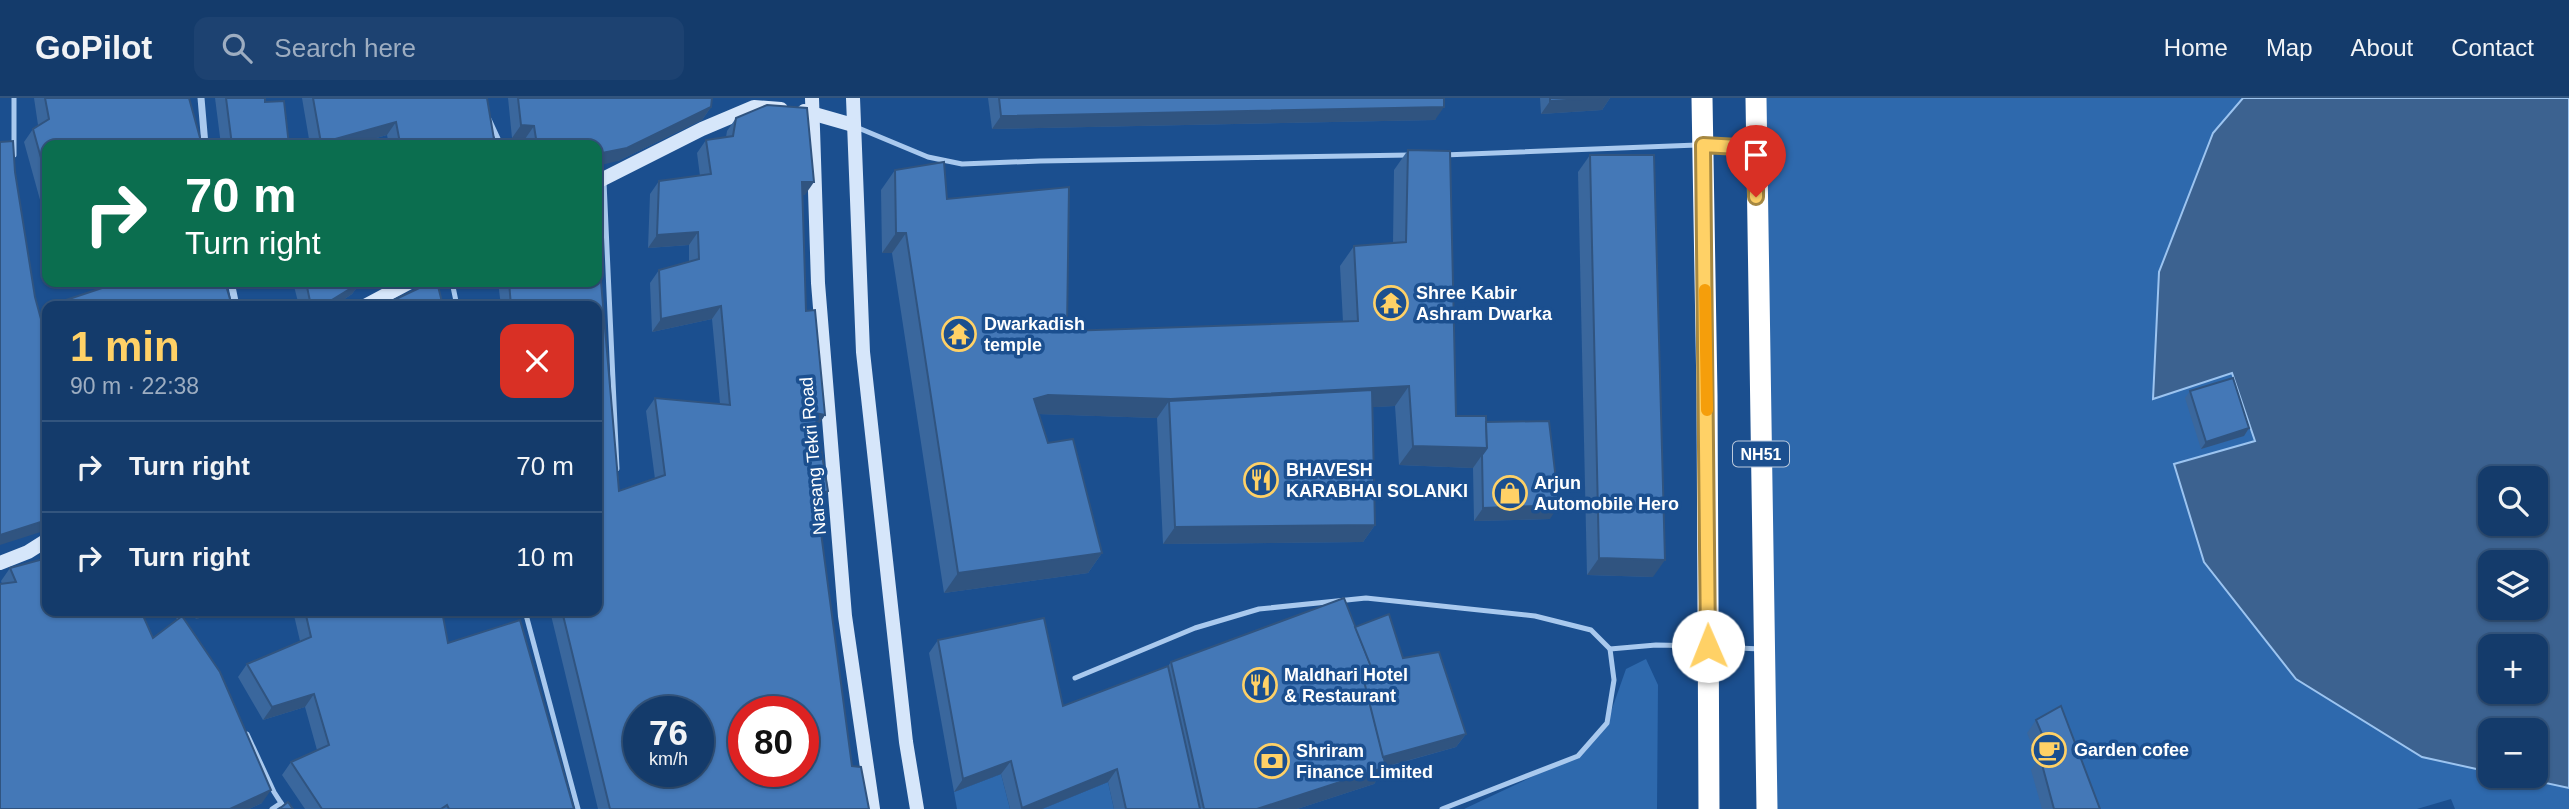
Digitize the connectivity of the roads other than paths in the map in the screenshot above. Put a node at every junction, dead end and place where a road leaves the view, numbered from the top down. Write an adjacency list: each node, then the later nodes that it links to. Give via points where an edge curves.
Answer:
1 (14, 98): 15 (lane)
2 (201, 98): 9 (street)
3 (853, 98): 8 (street)
4 (1702, 98): 11 (highway, NH51)
5 (1756, 98): 12 (highway, NH51)
6 (812, 105): 8 (street); 16 (street, via 754,107); 35 (street, Narsang Tekri Road, via 818,283 844,602)
7 (487, 108): 10 (lane)
8 (853, 125): 13 (lane, via 928,157 962,164); 36 (street, via 863,352)
9 (205, 140)
10 (499, 140)
11 (1703, 145): 12 (lane); 14 (lane); 26 (highway, NH51)
12 (1756, 148): 28 (highway, NH51)
13 (1417, 155)
14 (1431, 155)
15 (14, 167)
16 (602, 179)
17 (602, 198): 20 (lane)
18 (401, 287): 19 (street)
19 (374, 301)
20 (617, 476)
21 (42, 543): 22 (street)
22 (0, 563)
23 (178, 616): 25 (lane)
24 (526, 616): 34 (lane)
25 (189, 631)
26 (1708, 646): 27 (lane); 28 (lane); 38 (highway, NH51)
27 (1610, 649): 29 (lane, via 1591,630 1535,616 1366,598 1258,609 1195,628); 37 (lane, via 1615,680 1607,723 1578,755)
28 (1764, 649): 39 (highway, NH51)
29 (1075, 678)
30 (245, 732): 31 (lane)
31 (281, 803): 32 (lane); 33 (lane)
32 (272, 809)
33 (285, 809)
34 (578, 809)
35 (873, 809)
36 (917, 809)
37 (1442, 809)
38 (1709, 809)
39 (1767, 809)

